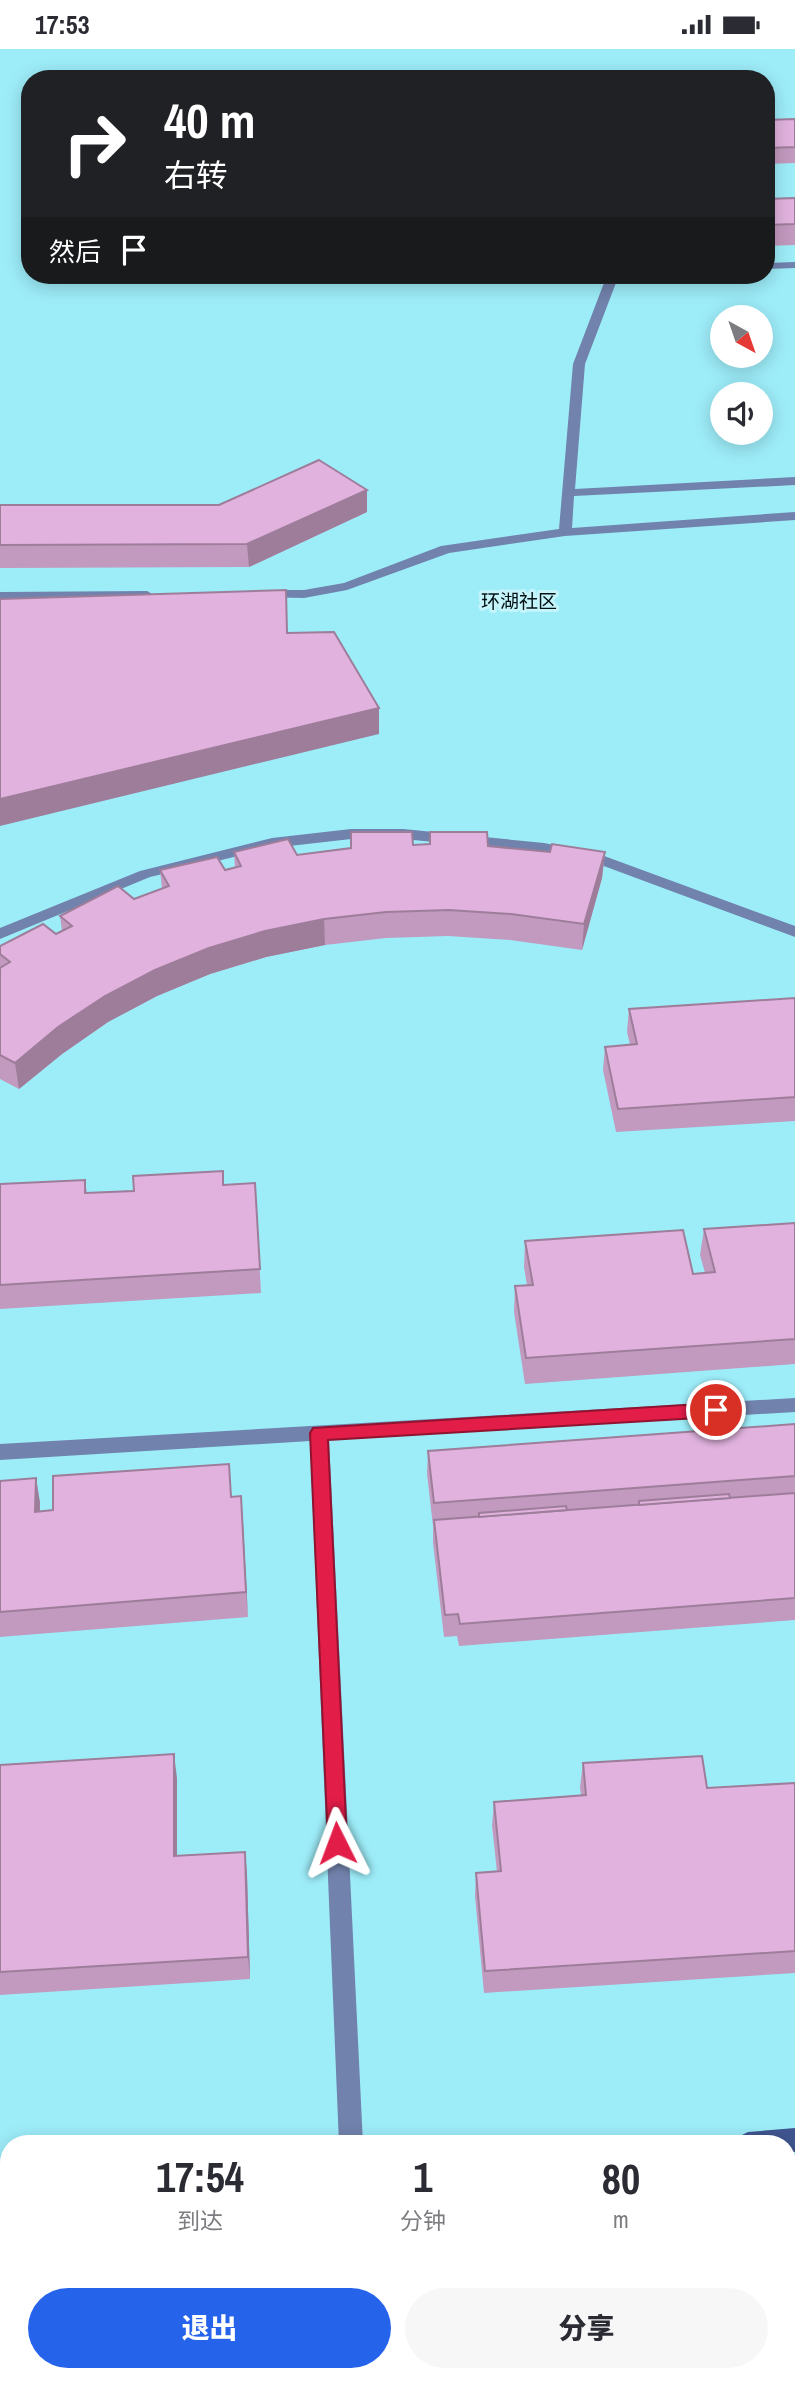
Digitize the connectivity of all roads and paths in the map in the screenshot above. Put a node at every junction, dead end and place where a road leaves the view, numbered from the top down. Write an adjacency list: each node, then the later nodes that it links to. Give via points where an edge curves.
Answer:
1 (795, 265): 2 (lane)
2 (775, 266)
3 (610, 284): 5 (lane, via 579,364)
4 (795, 481): 5 (lane)
5 (568, 493): 7 (lane)
6 (795, 516): 7 (lane)
7 (565, 532): 8 (lane, via 446,549 347,586 304,594)
8 (249, 594)
9 (166, 595): 10 (lane)
10 (0, 596)
11 (795, 932): 12 (lane, via 596,858 544,848 403,834 351,834 272,843 145,874)
12 (0, 934)
13 (795, 1405): 14 (lane)
14 (319, 1433): 15 (lane); 16 (lane)
15 (0, 1452)
16 (351, 2135)

